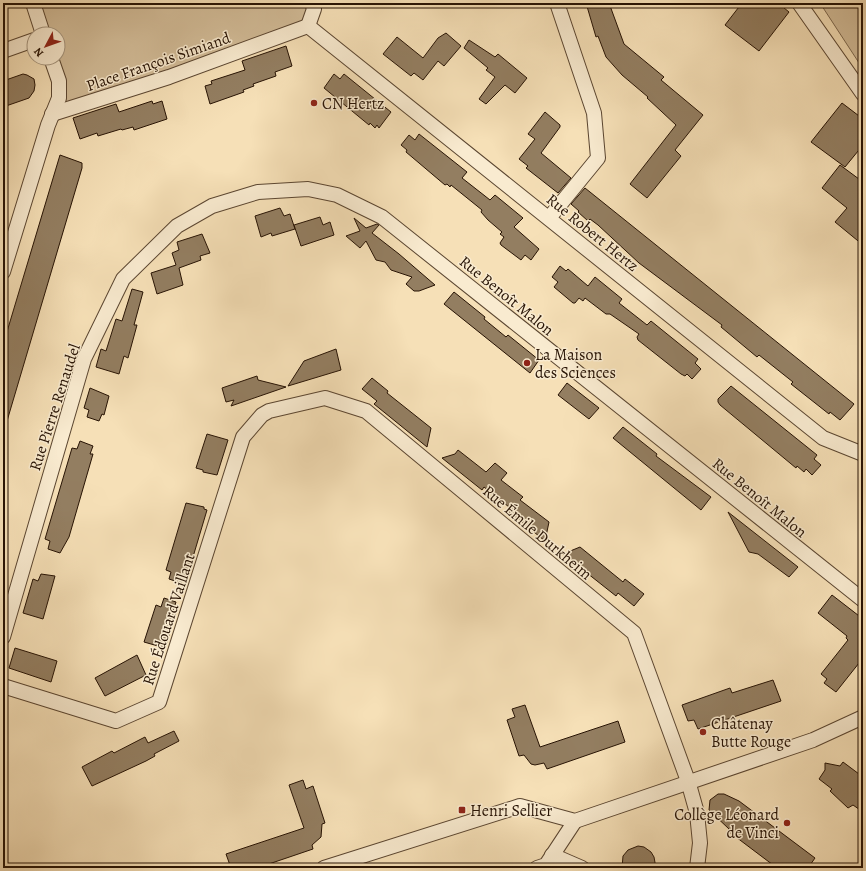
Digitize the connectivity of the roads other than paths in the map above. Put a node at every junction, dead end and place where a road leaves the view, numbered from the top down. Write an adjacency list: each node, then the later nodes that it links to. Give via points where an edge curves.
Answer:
1 (33, 3): 5 (street)
2 (312, 3): 6 (street, via 314,9)
3 (557, 3): 13 (street, via 594,113 598,158)
4 (799, 3): 10 (street)
5 (40, 26)
6 (308, 26): 11 (street, Place François Simiand, via 169,76); 13 (street, Rue Robert Hertz)
7 (26, 43): 8 (street)
8 (3, 51)
9 (54, 66): 11 (street, via 59,81 59,98)
10 (863, 94)
11 (52, 114): 14 (street)
12 (212, 206): 17 (street, Rue Benoît Malon, via 258,192 308,189 337,195 382,216); 18 (street, Rue Pierre Renaudel, via 177,226 123,279 84,359)
13 (548, 218): 16 (street, Rue Robert Hertz, via 822,438)
14 (3, 272)
15 (283, 408): 19 (street, Rue Édouard Vaillant, via 262,415 243,438 159,702 116,721); 21 (street, Rue Émile Durkheim, via 325,398 366,411 634,633)
16 (863, 454)
17 (863, 600)
18 (3, 637)
19 (3, 686)
20 (863, 717): 21 (street, via 813,740)
21 (688, 781): 22 (street); 27 (street, Rue Émile Durkheim, via 697,813 700,843)
22 (575, 821): 23 (street); 24 (street, via 520,806)
23 (552, 855): 25 (street, via 546,865); 26 (street)
24 (324, 868)
25 (538, 868)
26 (582, 868)
27 (696, 868)

